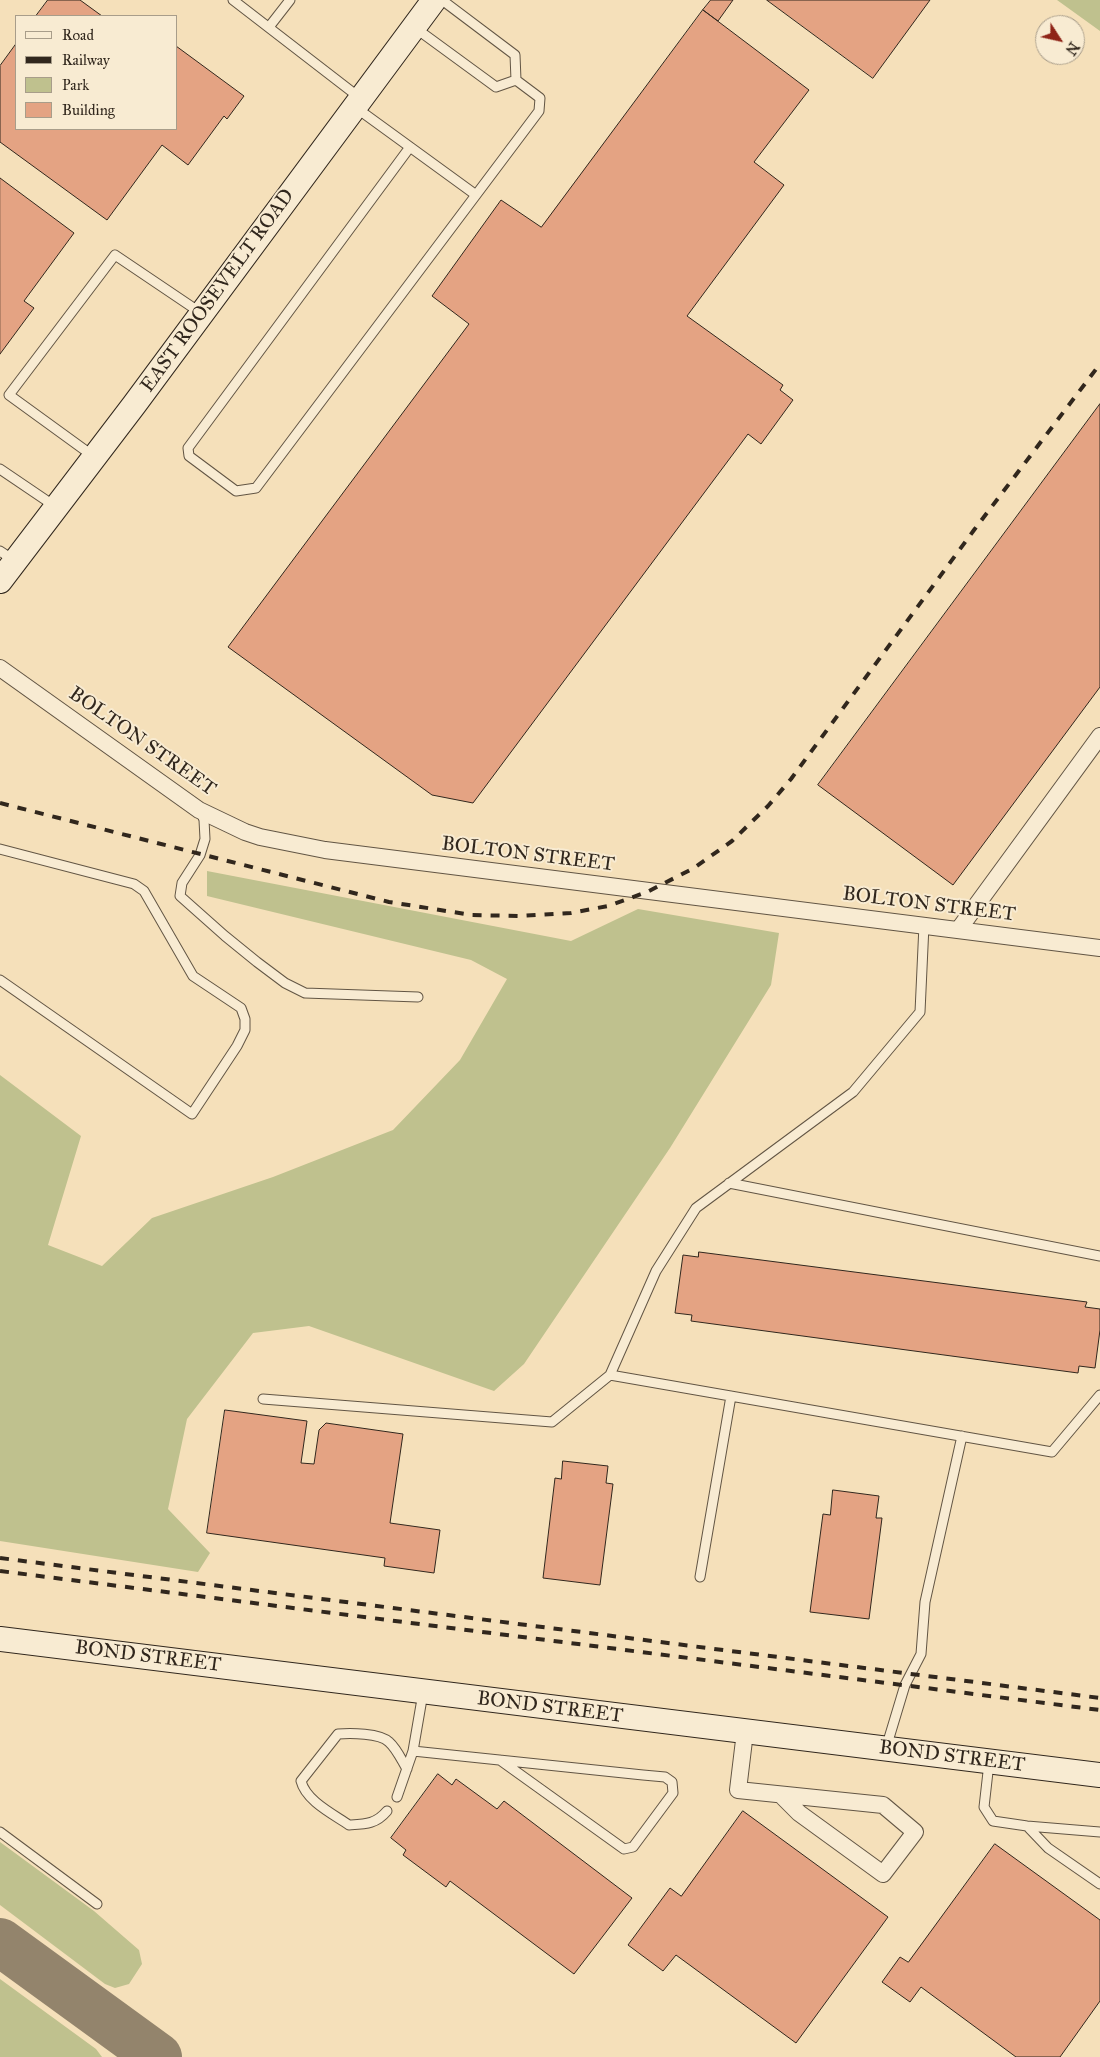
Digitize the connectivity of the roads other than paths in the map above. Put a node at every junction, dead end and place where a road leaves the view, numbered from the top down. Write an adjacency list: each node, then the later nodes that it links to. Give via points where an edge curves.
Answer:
1 (234, 0): 5 (lane)
2 (290, 0): 5 (lane)
3 (434, 0): 6 (street, EAST ROOSEVELT ROAD)
4 (442, 0): 7 (lane, via 515,55)
5 (269, 27): 8 (lane)
6 (414, 27): 7 (lane, via 496,87); 8 (street, EAST ROOSEVELT ROAD)
7 (516, 80): 10 (lane, via 540,98 538,111)
8 (358, 102): 9 (lane); 11 (street, EAST ROOSEVELT ROAD)
9 (410, 147): 10 (lane); 10 (lane, via 188,448 189,456 236,491 256,488)
10 (476, 195)
11 (201, 313): 12 (street, EAST ROOSEVELT ROAD); 12 (lane, via 114,256 9,394)
12 (94, 457): 14 (street, EAST ROOSEVELT ROAD)
13 (0, 469): 14 (lane)
14 (56, 507): 15 (street, EAST ROOSEVELT ROAD)
15 (7, 556): 16 (street, EAST ROOSEVELT ROAD)
16 (0, 581)
17 (0, 668): 19 (street, BOLTON STREET)
18 (1100, 736): 22 (street)
19 (199, 810): 21 (street, BOLTON STREET, via 260,837 325,850); 25 (lane, via 204,820 205,840 182,883 180,896 224,936 285,983 305,993)
20 (0, 849): 24 (lane, via 134,884 144,891 193,976 241,1008 244,1030 192,1114)
21 (924, 925): 22 (street, BOLTON STREET); 26 (lane, via 920,1012 853,1092)
22 (959, 929): 23 (street, BOLTON STREET)
23 (1100, 948)
24 (0, 980)
25 (418, 997)
26 (729, 1184): 27 (lane); 28 (lane, via 696,1208 656,1271)
27 (1100, 1256)
28 (610, 1375): 30 (lane); 31 (lane, via 552,1422)
29 (1100, 1395): 32 (lane, via 1052,1452)
30 (732, 1396): 32 (lane); 33 (lane)
31 (262, 1400)
32 (962, 1436): 37 (lane, via 924,1602 921,1654 905,1685)
33 (700, 1577)
34 (0, 1639): 35 (street, BOND STREET)
35 (423, 1692): 36 (street, BOND STREET); 38 (lane)
36 (745, 1732): 37 (street, BOND STREET); 43 (street, via 738,1790)
37 (886, 1749): 40 (street, BOND STREET)
38 (413, 1751): 39 (lane); 41 (lane)
39 (500, 1760): 39 (lane, via 665,1777 672,1782 673,1793 633,1847 624,1848)
40 (990, 1761): 42 (street, BOND STREET); 46 (lane, via 984,1808 993,1821)
41 (408, 1769): 44 (lane); 45 (lane, via 383,1738 338,1734 301,1781 303,1790 310,1797 349,1825 379,1820)
42 (1100, 1775)
43 (781, 1794): 43 (street, via 883,1806 915,1832 883,1874 799,1813)
44 (397, 1797)
45 (387, 1811)
46 (1027, 1826): 48 (lane); 49 (lane, via 1048,1848)
47 (0, 1832): 50 (lane)
48 (1100, 1832)
49 (1100, 1884)
50 (98, 1904)

